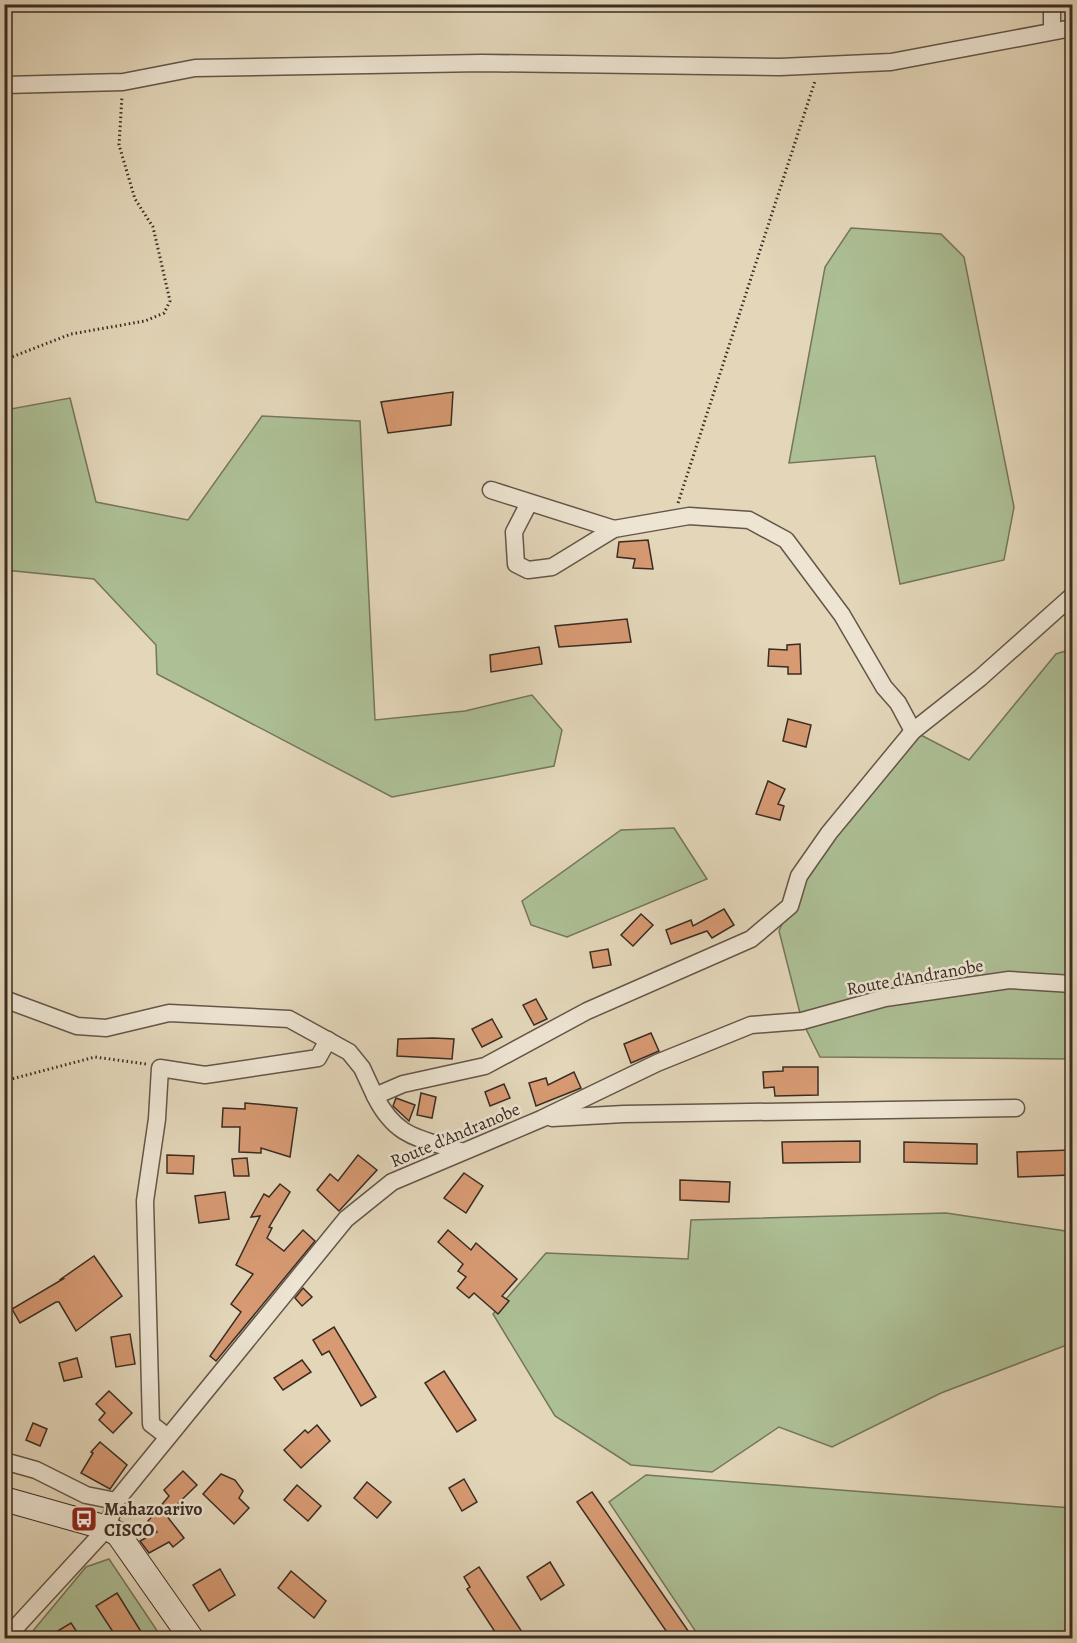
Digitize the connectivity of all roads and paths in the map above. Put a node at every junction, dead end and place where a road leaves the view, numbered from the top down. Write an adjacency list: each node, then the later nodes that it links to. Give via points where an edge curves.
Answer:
1 (1052, 4): 3 (street)
2 (1072, 28): 3 (street)
3 (1052, 29): 4 (street, via 891,62)
4 (820, 65): 5 (street, via 482,63 195,68); 10 (path)
5 (123, 82): 6 (street); 7 (path, via 119,145 135,199 153,227 170,301 164,313 145,321 71,334)
6 (4, 85)
7 (4, 360)
8 (491, 490): 9 (street)
9 (529, 503): 11 (street); 11 (street, via 514,532 516,564 528,570 552,567)
10 (674, 518): 11 (street); 13 (street, via 749,520 786,540 842,615)
11 (614, 529)
12 (1072, 596): 13 (street)
13 (914, 731): 19 (street, via 811,859 799,876 790,906 751,939 587,1011 486,1066 403,1084)
14 (1072, 984): 21 (street, Route d'Andranobe, via 1009,980 885,998 802,1021 751,1025 657,1063)
15 (4, 999): 16 (street, via 77,1026 106,1028 169,1012 289,1019)
16 (328, 1040): 17 (street, via 318,1058 269,1067 205,1075); 19 (street, via 349,1052 362,1068)
17 (160, 1068): 18 (path, via 95,1057); 23 (street, via 145,1201 146,1259 151,1424)
18 (4, 1081)
19 (375, 1096): 22 (street, via 385,1117 401,1131)
20 (1016, 1108): 21 (street, via 624,1114)
21 (541, 1119): 22 (street, Route d'Andranobe)
22 (460, 1152): 23 (street, Route d'Andranobe, via 392,1182 346,1219)
23 (168, 1437): 26 (street, Route d'Andranobe)
24 (4, 1461): 26 (street, via 36,1470 86,1495)
25 (4, 1499): 27 (main road)
26 (116, 1501): 27 (street, Route d'Andranobe)
27 (107, 1528): 28 (street, Route d'Andranobe); 29 (main road, via 127,1545)
28 (6, 1638)
29 (191, 1638)

